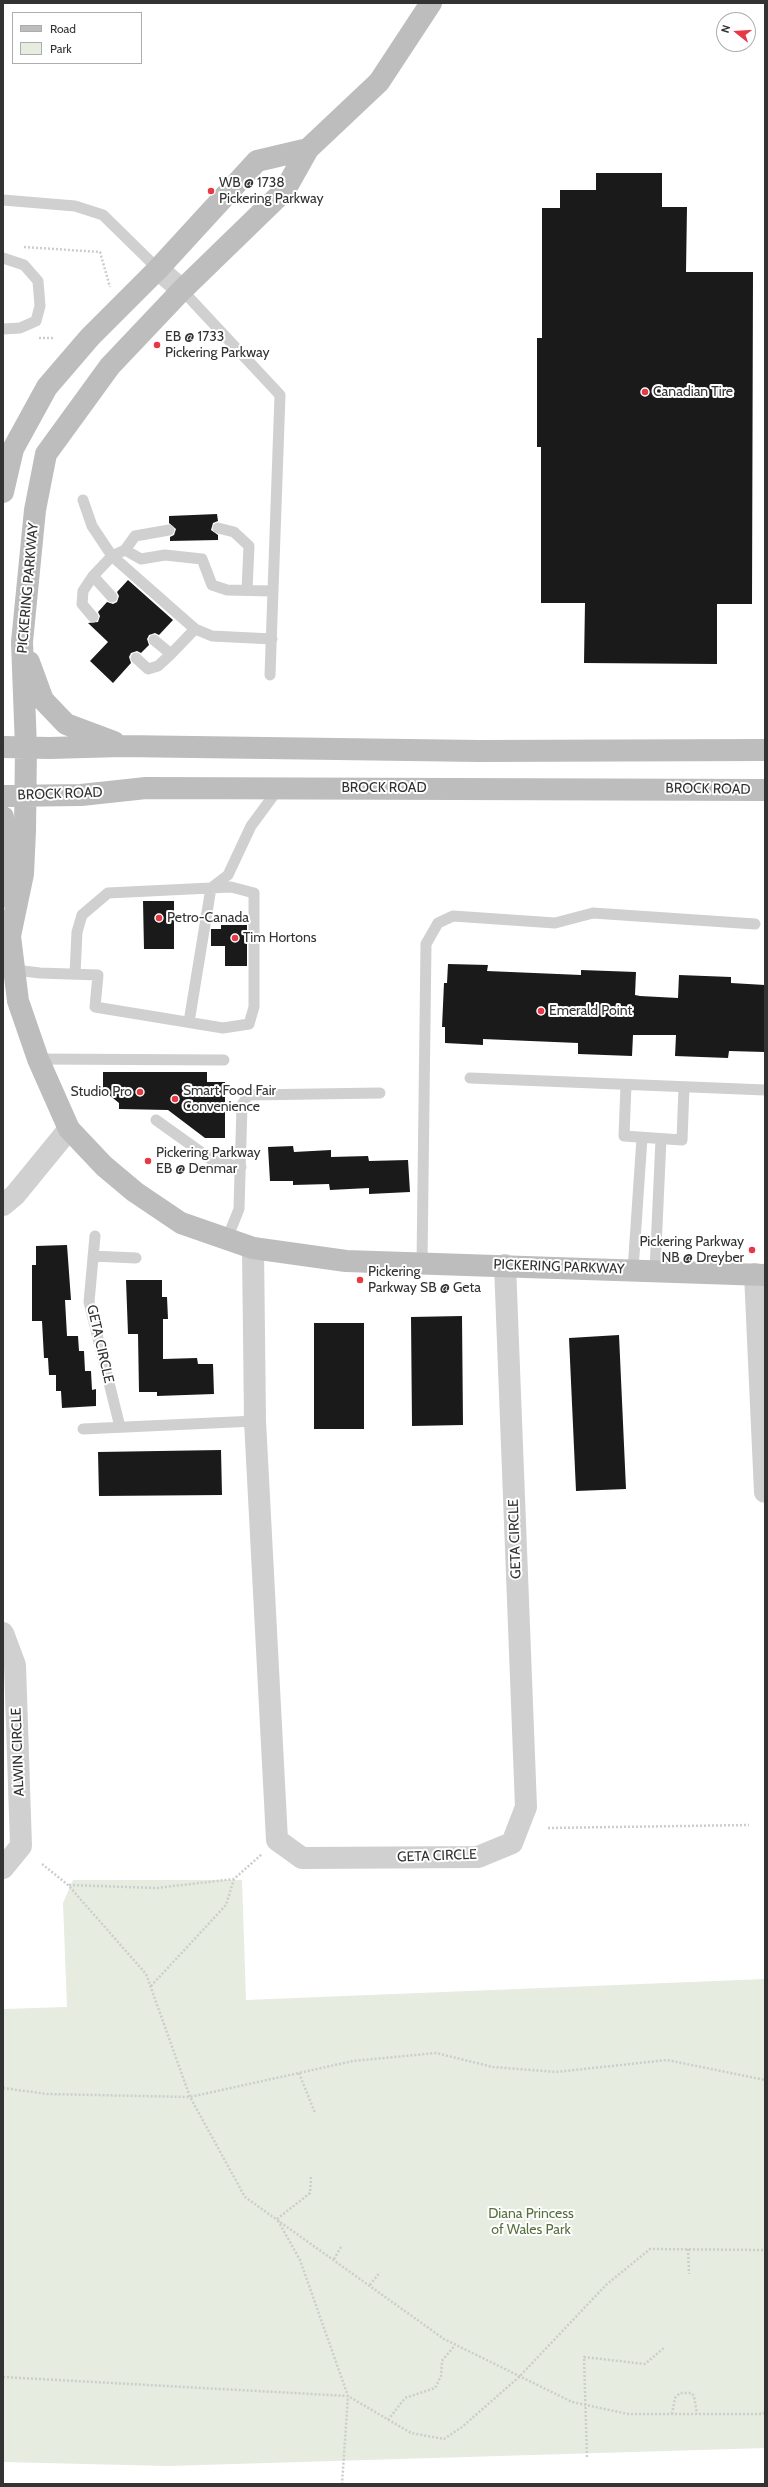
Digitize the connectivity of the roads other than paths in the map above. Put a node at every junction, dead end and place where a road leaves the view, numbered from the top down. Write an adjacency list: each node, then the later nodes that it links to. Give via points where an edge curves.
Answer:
1 (431, 3): 2 (street, PICKERING PARKWAY, via 379,82)
2 (308, 149): 5 (street, via 257,161); 6 (street, PICKERING PARKWAY, via 286,190)
3 (3, 200): 5 (lane, via 75,206 103,215)
4 (3, 258): 7 (lane, via 24,265 38,280 40,306 36,320 20,328)
5 (158, 269): 6 (street); 8 (street, via 90,337 47,387 13,449)
6 (182, 290): 16 (lane, via 280,395); 22 (street, PICKERING PARKWAY, via 110,366 46,454 35,510)
7 (3, 329)
8 (3, 492)
9 (83, 500): 13 (lane, via 92,526)
10 (218, 528): 15 (lane, via 234,532 249,546)
11 (169, 530): 12 (lane, via 135,536)
12 (125, 550): 13 (lane); 15 (lane, via 141,559 165,555 202,559 212,585 227,590)
13 (112, 556): 14 (lane); 19 (lane)
14 (93, 576): 17 (lane); 18 (lane, via 83,591 82,604)
15 (247, 590): 16 (lane)
16 (272, 590): 20 (lane)
17 (112, 597)
18 (93, 617)
19 (195, 629): 20 (lane, via 212,636); 23 (lane)
20 (272, 639): 25 (lane)
21 (154, 640): 23 (lane)
22 (22, 642): 26 (street, via 43,700 66,724); 28 (street, PICKERING PARKWAY)
23 (170, 654): 24 (lane, via 158,666 148,669)
24 (136, 658)
25 (270, 675)
26 (122, 746): 28 (street); 29 (street, via 480,751)
27 (3, 747): 28 (street)
28 (26, 748): 33 (street, PICKERING PARKWAY)
29 (765, 750)
30 (279, 788): 31 (street, BROCK ROAD); 33 (street, BROCK ROAD, via 146,788 81,795); 35 (lane, via 251,826 228,875)
31 (765, 790)
32 (3, 796): 33 (street, BROCK ROAD)
33 (24, 796): 36 (street, PICKERING PARKWAY, via 23,874)
34 (3, 817): 36 (street)
35 (211, 888): 39 (lane, via 108,893 82,915 77,932); 40 (lane); 40 (lane, via 231,887 254,893 254,1007 249,1024 223,1028)
36 (10, 921): 38 (street, PICKERING PARKWAY)
37 (755, 924): 59 (lane, via 593,913 555,923 453,916 438,923 426,944)
38 (15, 970): 39 (lane); 41 (street, PICKERING PARKWAY, via 18,1001)
39 (75, 974): 40 (lane, via 98,975 95,1008)
40 (189, 1022)
41 (38, 1059): 42 (lane); 49 (street, PICKERING PARKWAY)
42 (224, 1060)
43 (470, 1078): 44 (lane)
44 (626, 1084): 45 (lane); 50 (lane, via 624,1136)
45 (684, 1087): 46 (lane); 51 (lane, via 682,1140)
46 (765, 1090)
47 (380, 1093): 52 (lane, via 248,1095 242,1105)
48 (156, 1120): 52 (lane, via 212,1160)
49 (69, 1129): 53 (street, via 15,1195); 55 (street, PICKERING PARKWAY, via 104,1166 135,1192 181,1223)
50 (642, 1138): 51 (lane); 61 (lane)
51 (661, 1139): 62 (lane)
52 (241, 1167): 55 (lane, via 239,1209)
53 (3, 1205)
54 (95, 1236): 57 (lane, GETA CIRCLE)
55 (227, 1239): 56 (street, PICKERING PARKWAY)
56 (253, 1248): 59 (street, PICKERING PARKWAY, via 346,1261); 64 (street)
57 (94, 1256): 58 (lane); 65 (lane, GETA CIRCLE, via 89,1302)
58 (136, 1258)
59 (422, 1263): 60 (street, PICKERING PARKWAY)
60 (505, 1265): 61 (street, PICKERING PARKWAY); 64 (street, GETA CIRCLE, via 526,1807 512,1843 478,1857 302,1858 277,1840)
61 (634, 1270): 62 (street, PICKERING PARKWAY)
62 (655, 1270): 63 (street, PICKERING PARKWAY)
63 (760, 1274): 67 (street)
64 (255, 1421): 65 (lane)
65 (120, 1427): 66 (lane)
66 (83, 1429)
67 (765, 1492)
68 (3, 1633): 69 (street, ALWIN CIRCLE, via 15,1665 21,1846)
69 (3, 1868)

